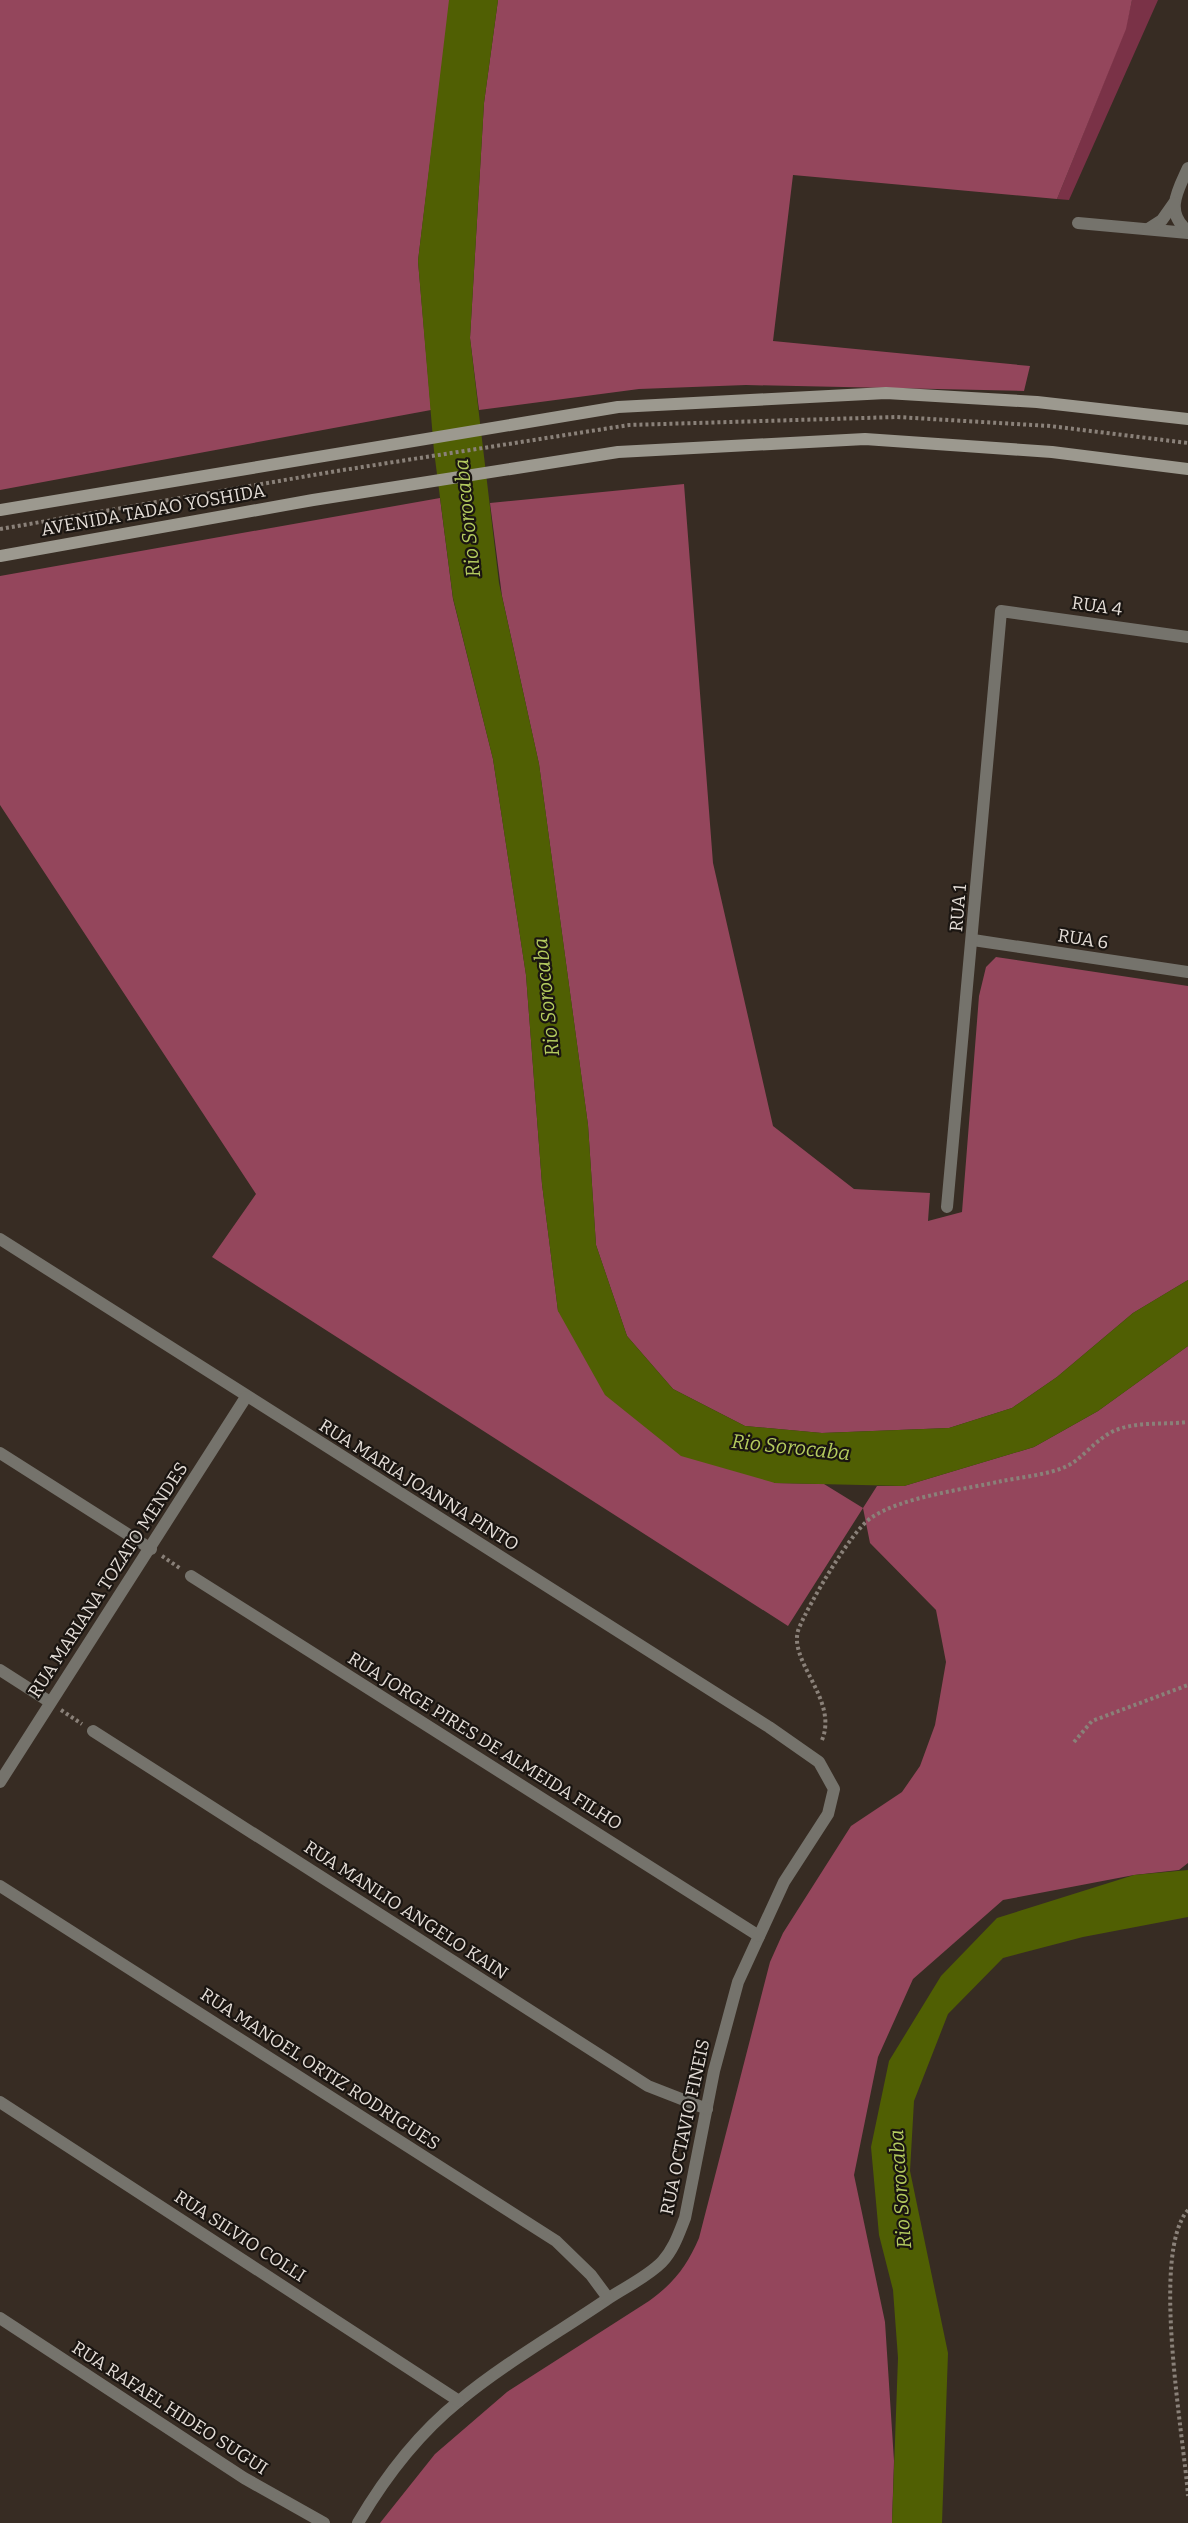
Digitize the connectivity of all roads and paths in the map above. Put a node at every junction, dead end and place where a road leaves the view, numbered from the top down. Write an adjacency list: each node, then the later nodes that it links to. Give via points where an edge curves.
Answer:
1 (1188, 168): 2 (street)
2 (1174, 203): 4 (street, via 1162,220); 5 (street, via 1177,221)
3 (1078, 222): 4 (street)
4 (1148, 230): 5 (street)
5 (1188, 232)
6 (1188, 419): 9 (main road, AVENIDA TADAO YOSHIDA, via 1037,402 845,393 618,406)
7 (1188, 443): 10 (path, via 1050,426 897,417 629,425)
8 (1188, 469): 11 (main road, AVENIDA TADAO YOSHIDA, via 1052,452 851,440 618,452 313,500)
9 (0, 510)
10 (0, 529)
11 (0, 556)
12 (1001, 611): 13 (street, RUA 4); 14 (street, RUA 1)
13 (1188, 637)
14 (973, 940): 15 (street, RUA 6); 16 (street, RUA 1)
15 (1188, 972)
16 (947, 1207)
17 (0, 1239): 18 (street, RUA MARIA JOANNA PINTO)
18 (246, 1397): 21 (street, RUA MARIANA TOZATO MENDES); 29 (street, RUA MARIA JOANNA PINTO)
19 (1188, 1422): 27 (path, via 1140,1423 1115,1430 1066,1467 924,1498 870,1518 845,1546 798,1630 801,1655 827,1715)
20 (0, 1453): 21 (street)
21 (151, 1549): 22 (path); 25 (street, RUA MARIANA TOZATO MENDES)
22 (191, 1576): 32 (street, RUA JORGE PIRES DE ALMEIDA FILHO)
23 (0, 1670): 25 (street)
24 (1188, 1685): 28 (path, via 1092,1721)
25 (50, 1702): 26 (path); 30 (street, RUA MARIANA TOZATO MENDES)
26 (93, 1731): 34 (street, RUA MANLIO ANGELO KAIN, via 648,2086)
27 (822, 1740)
28 (1074, 1742)
29 (819, 1762): 32 (street, RUA OCTAVIO FINEIS, via 834,1789 828,1814 784,1882)
30 (0, 1782)
31 (0, 1886): 36 (street, RUA MANOEL ORTIZ RODRIGUES, via 556,2241)
32 (759, 1936): 34 (street, RUA OCTAVIO FINEIS, via 738,1982)
33 (0, 2102): 38 (street, RUA SILVIO COLLI)
34 (707, 2109): 36 (street, RUA OCTAVIO FINEIS, via 677,2240 664,2260 647,2275)
35 (1188, 2210): 39 (path, via 1171,2250 1172,2354)
36 (608, 2298): 38 (street, RUA OCTAVIO FINEIS)
37 (0, 2318): 40 (street, RUA RAFAEL HIDEO SUGUI, via 244,2478)
38 (459, 2401): 41 (street, RUA OCTAVIO FINEIS, via 420,2437 390,2473)
39 (1188, 2496)
40 (324, 2523)
41 (358, 2523)

